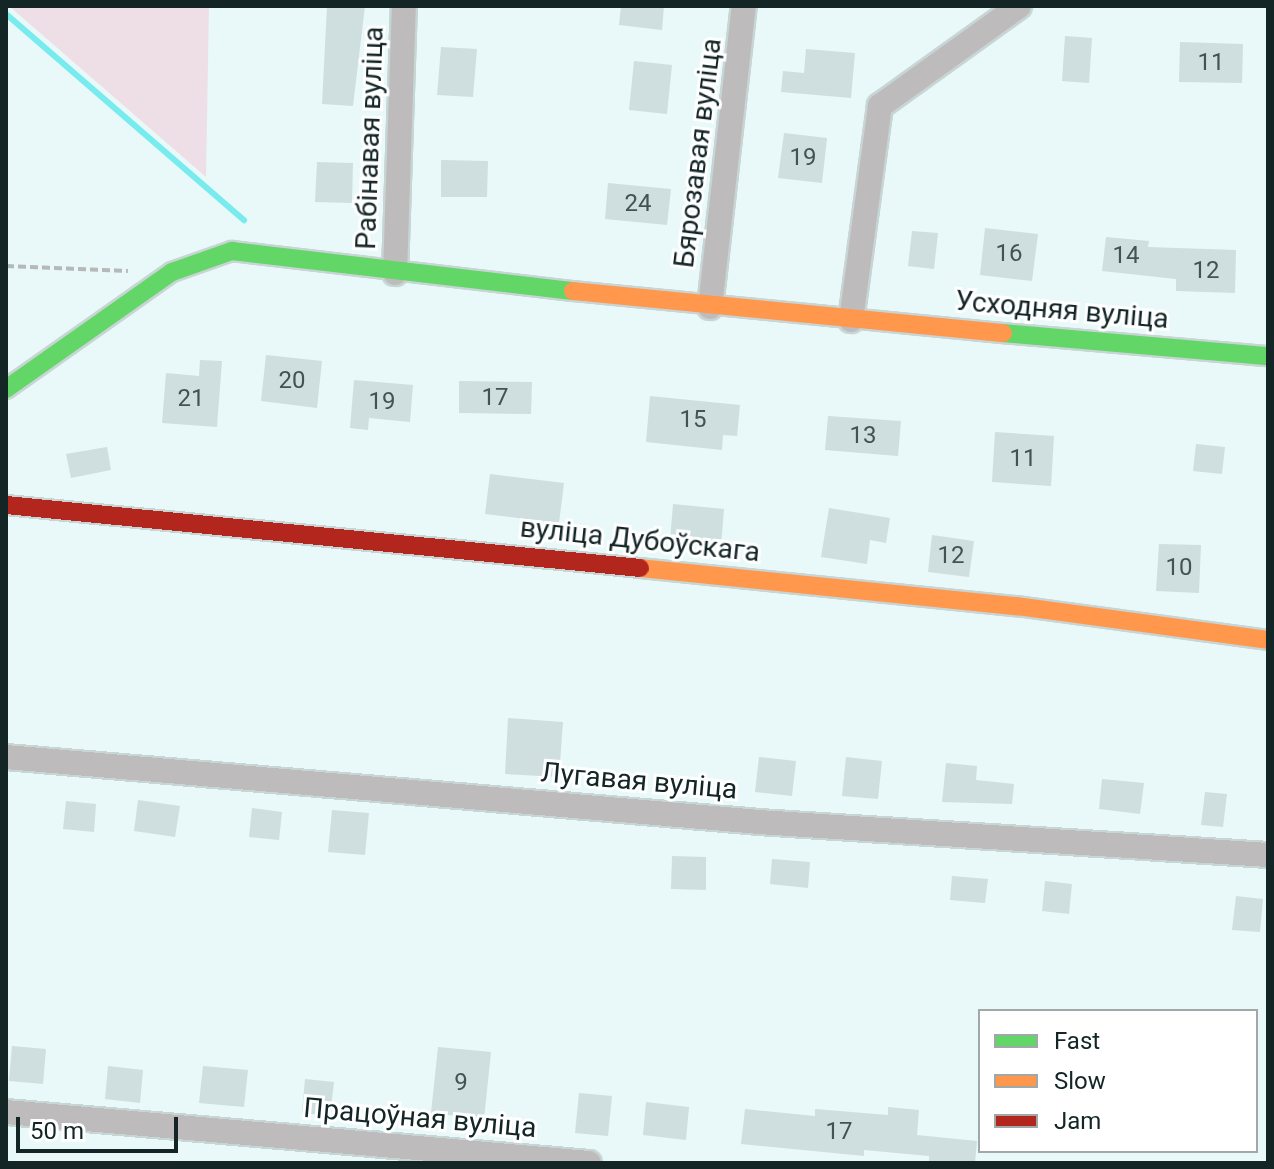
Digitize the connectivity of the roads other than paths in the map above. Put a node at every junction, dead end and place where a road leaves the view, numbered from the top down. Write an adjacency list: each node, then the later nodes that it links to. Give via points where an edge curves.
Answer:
1 (404, 6): 4 (street, Рабінавая вуліца)
2 (744, 6): 5 (street, Бярозавая вуліца)
3 (1019, 6): 6 (street, via 880,106)
4 (395, 273): 5 (street); 8 (street, via 232,251 172,272)
5 (710, 307): 6 (street)
6 (851, 320): 7 (street, Усходняя вуліца)
7 (1268, 356)
8 (6, 389)
9 (6, 505): 10 (street, вуліца Дубоўскага, via 1017,606)
10 (1268, 640)
11 (6, 757): 12 (street, Лугавая вуліца, via 759,822)
12 (1268, 855)
13 (6, 1112): 14 (street, Працоўная вуліца)
14 (589, 1163)

